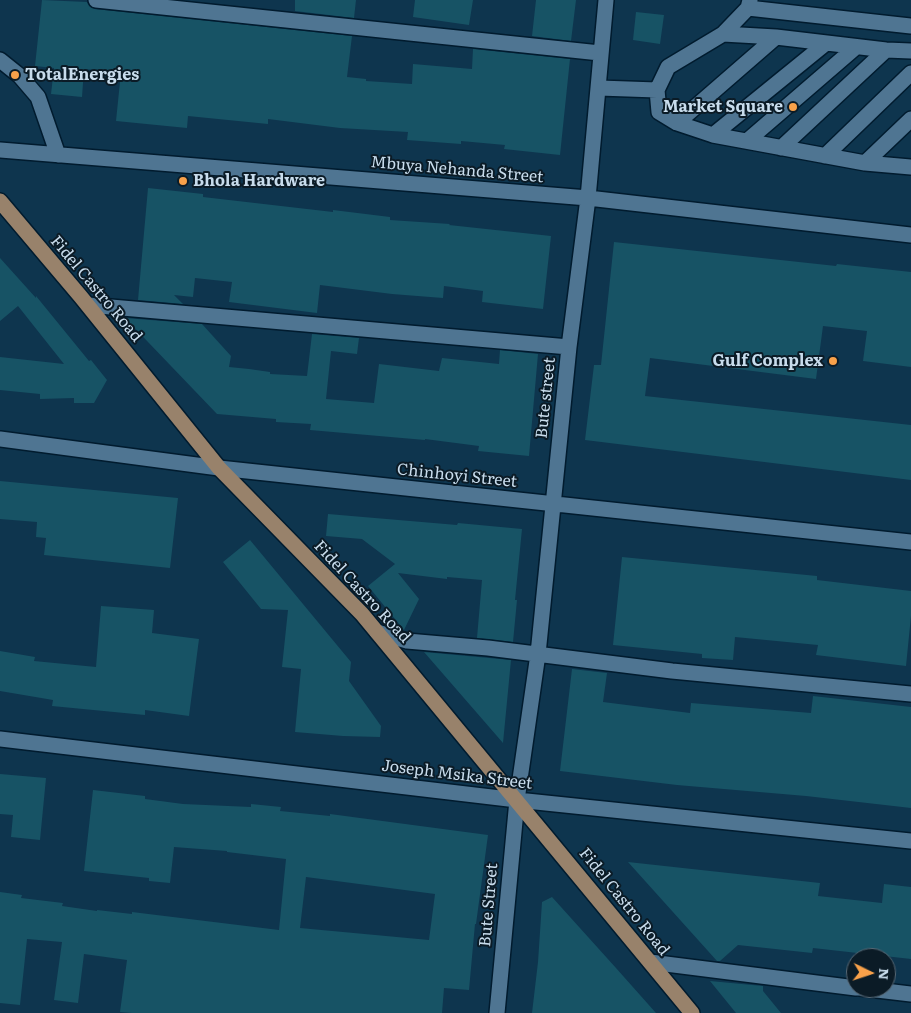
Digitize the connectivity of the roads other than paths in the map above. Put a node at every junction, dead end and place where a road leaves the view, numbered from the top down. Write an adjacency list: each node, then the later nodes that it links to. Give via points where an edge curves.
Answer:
1 (96, 0): 11 (street)
2 (606, 0): 11 (street, Bute street)
3 (749, 4): 4 (street); 5 (street)
4 (911, 26)
5 (723, 34): 6 (street); 15 (street, via 668,67)
6 (776, 37): 7 (street); 17 (street)
7 (825, 44): 8 (street); 18 (street)
8 (856, 47): 9 (street); 19 (street)
9 (886, 50): 10 (street); 20 (street)
10 (911, 51)
11 (600, 53): 14 (street, Bute street)
12 (0, 60): 22 (street, via 38,97)
13 (911, 72): 23 (street)
14 (599, 88): 15 (street); 26 (street, Bute street)
15 (657, 90): 17 (street, via 659,112)
16 (911, 119): 24 (street)
17 (677, 123): 18 (street)
18 (713, 135): 19 (street)
19 (747, 142): 20 (street)
20 (781, 148): 23 (street)
21 (0, 150): 22 (street, Mbuya Nehanda Street)
22 (58, 155): 26 (street, Mbuya Nehanda Street)
23 (826, 156): 24 (street)
24 (865, 163): 25 (street)
25 (910, 166)
26 (588, 198): 28 (street, Mbuya Nehanda Street); 30 (street, Bute street)
27 (0, 201): 29 (main road, Fidel Castro Road)
28 (911, 235)
29 (88, 305): 30 (street); 32 (main road, Fidel Castro Road)
30 (569, 347): 33 (street, Bute street)
31 (0, 439): 32 (street, Chinhoyi Street)
32 (219, 468): 33 (street, Chinhoyi Street); 35 (main road, Fidel Castro Road)
33 (553, 504): 34 (street, Chinhoyi Street); 36 (street, Bute street)
34 (911, 542)
35 (377, 632): 36 (street, via 407,642); 39 (main road, Fidel Castro Road)
36 (538, 654): 37 (street, via 672,671); 39 (street, Bute street)
37 (911, 694)
38 (0, 739): 39 (street, Joseph Msika Street)
39 (517, 800): 40 (street, Joseph Msika Street); 41 (main road, Fidel Castro Road); 45 (street, Bute Street)
40 (911, 841)
41 (650, 962): 42 (street); 46 (main road, Fidel Castro Road)
42 (846, 987)
43 (896, 992): 44 (street)
44 (911, 994)
45 (497, 1013)
46 (692, 1013)

